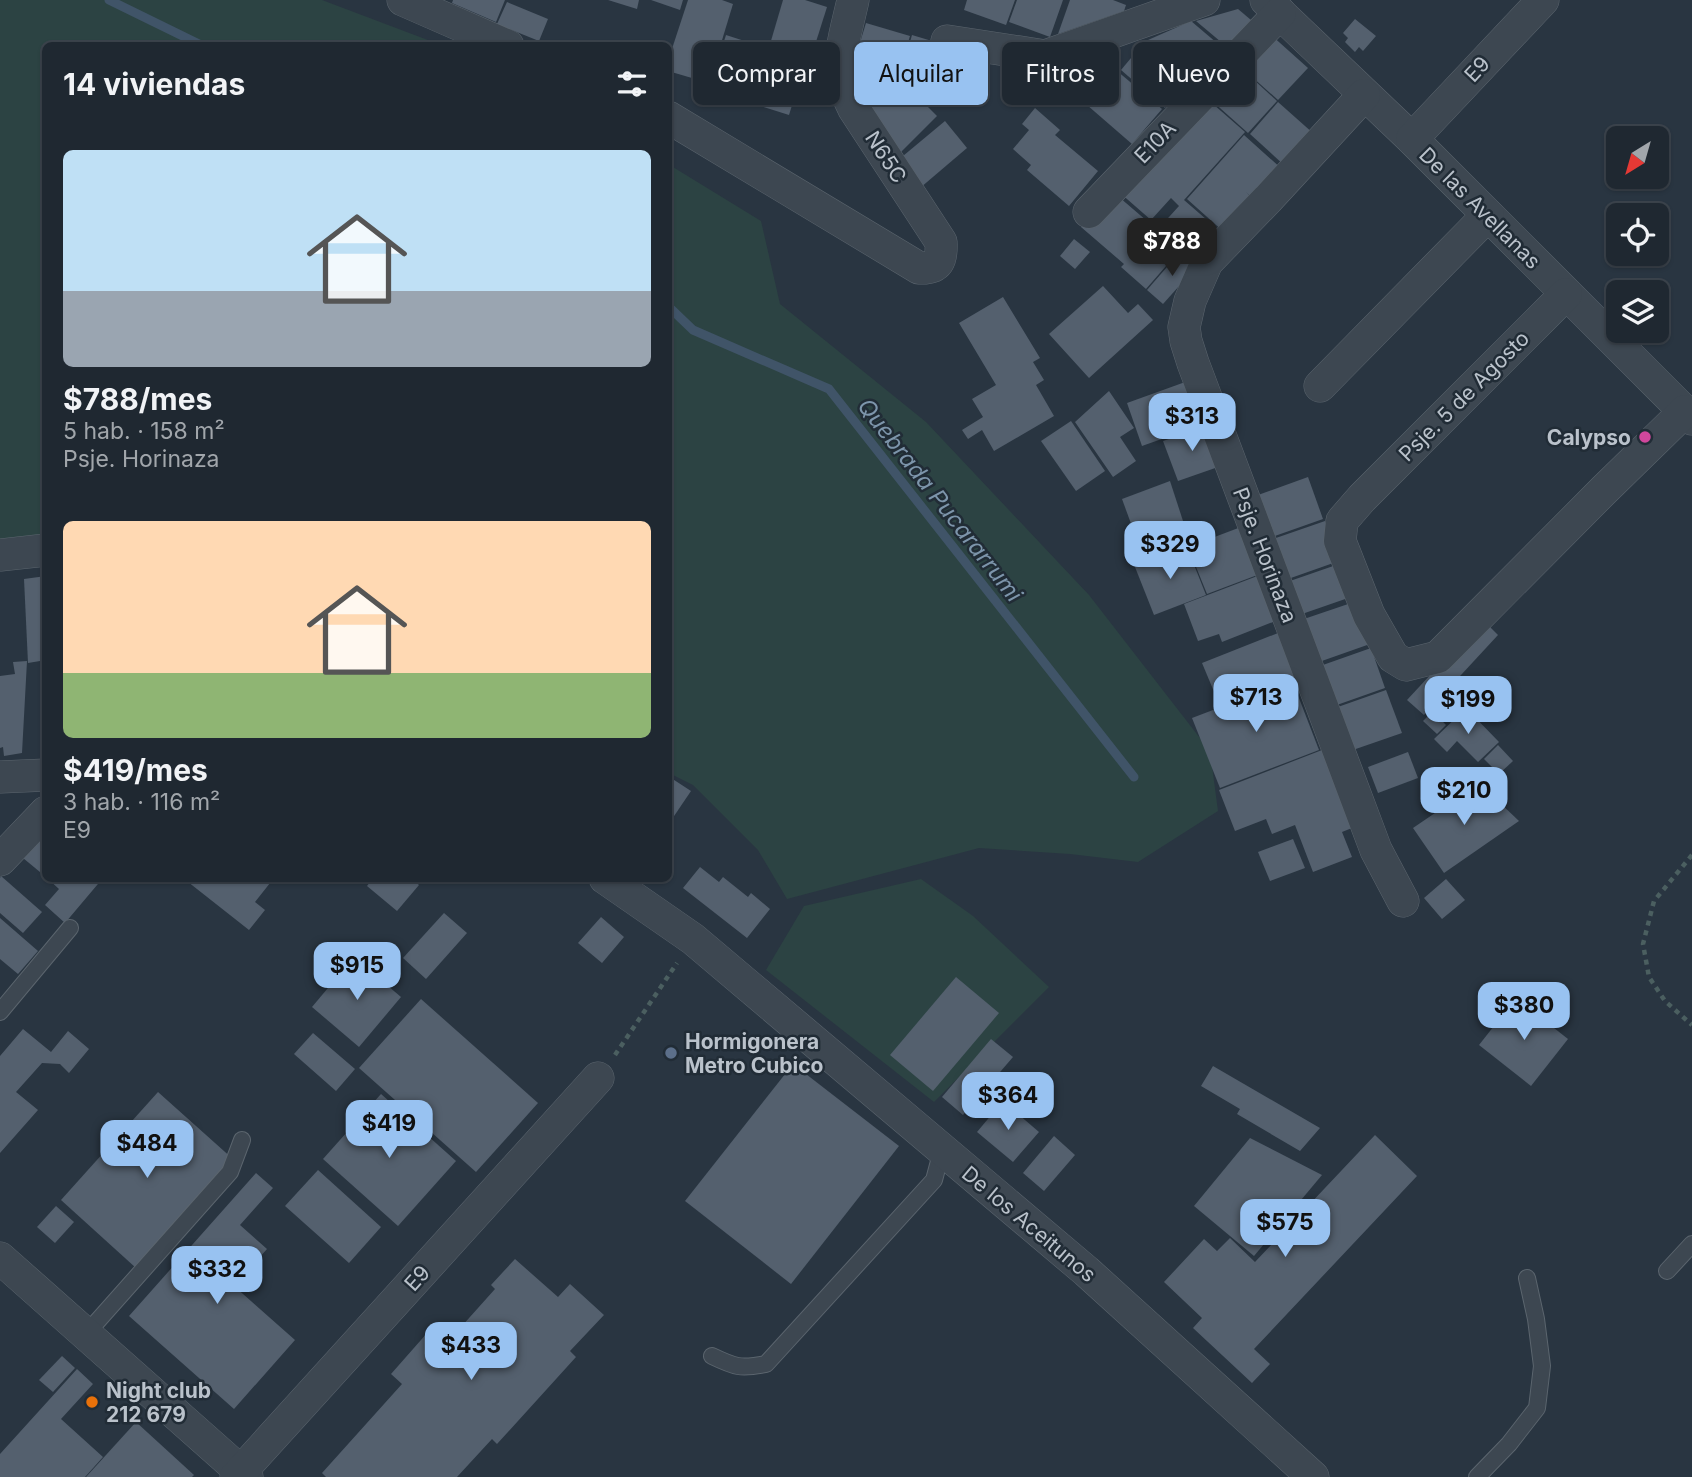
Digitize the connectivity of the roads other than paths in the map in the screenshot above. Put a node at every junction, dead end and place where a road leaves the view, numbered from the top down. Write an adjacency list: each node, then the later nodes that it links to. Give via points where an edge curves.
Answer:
1 (403, 0): 7 (street)
2 (853, 0): 9 (street, N65C, via 843,47 845,92 941,242 942,253 934,266 919,268)
3 (1204, 0): 6 (street, via 1045,56)
4 (1543, 0): 10 (street, E9)
5 (1273, 6): 8 (street, De las Avellanas); 11 (street, E10A)
6 (947, 41)
7 (499, 42)
8 (1364, 95): 10 (street, De las Avellanas); 23 (street, Psje. Horinaza, via 1207,262 1184,327 1193,363 1371,838)
9 (672, 119)
10 (1412, 139): 12 (street, De las Avellanas)
11 (1088, 212)
12 (1488, 215): 13 (street, De las Avellanas); 14 (street)
13 (1566, 294): 15 (street, De las Avellanas); 15 (street, Psje. 5 de Agosto, via 1342,521 1340,541 1369,615 1393,657 1406,665 1438,657)
14 (1320, 386)
15 (1686, 403)
16 (42, 550): 17 (street)
17 (0, 555)
18 (42, 775): 19 (street)
19 (0, 778)
20 (42, 816): 21 (street)
21 (0, 859)
22 (611, 882): 28 (street, De los Aceitunos, via 693,940)
23 (1403, 901)
24 (70, 928): 25 (lane)
25 (0, 1012)
26 (598, 1078): 35 (street, E9)
27 (242, 1140): 33 (lane, via 230,1172)
28 (942, 1150): 34 (lane, via 934,1180 766,1364 746,1368); 36 (street, De los Aceitunos, via 1086,1271)
29 (1692, 1244): 31 (lane)
30 (0, 1258): 33 (street)
31 (1667, 1270)
32 (1527, 1278): 37 (lane, via 1542,1366 1537,1408)
33 (86, 1334): 35 (street)
34 (712, 1356)
35 (241, 1475)
36 (1312, 1477)
37 (1477, 1477)

